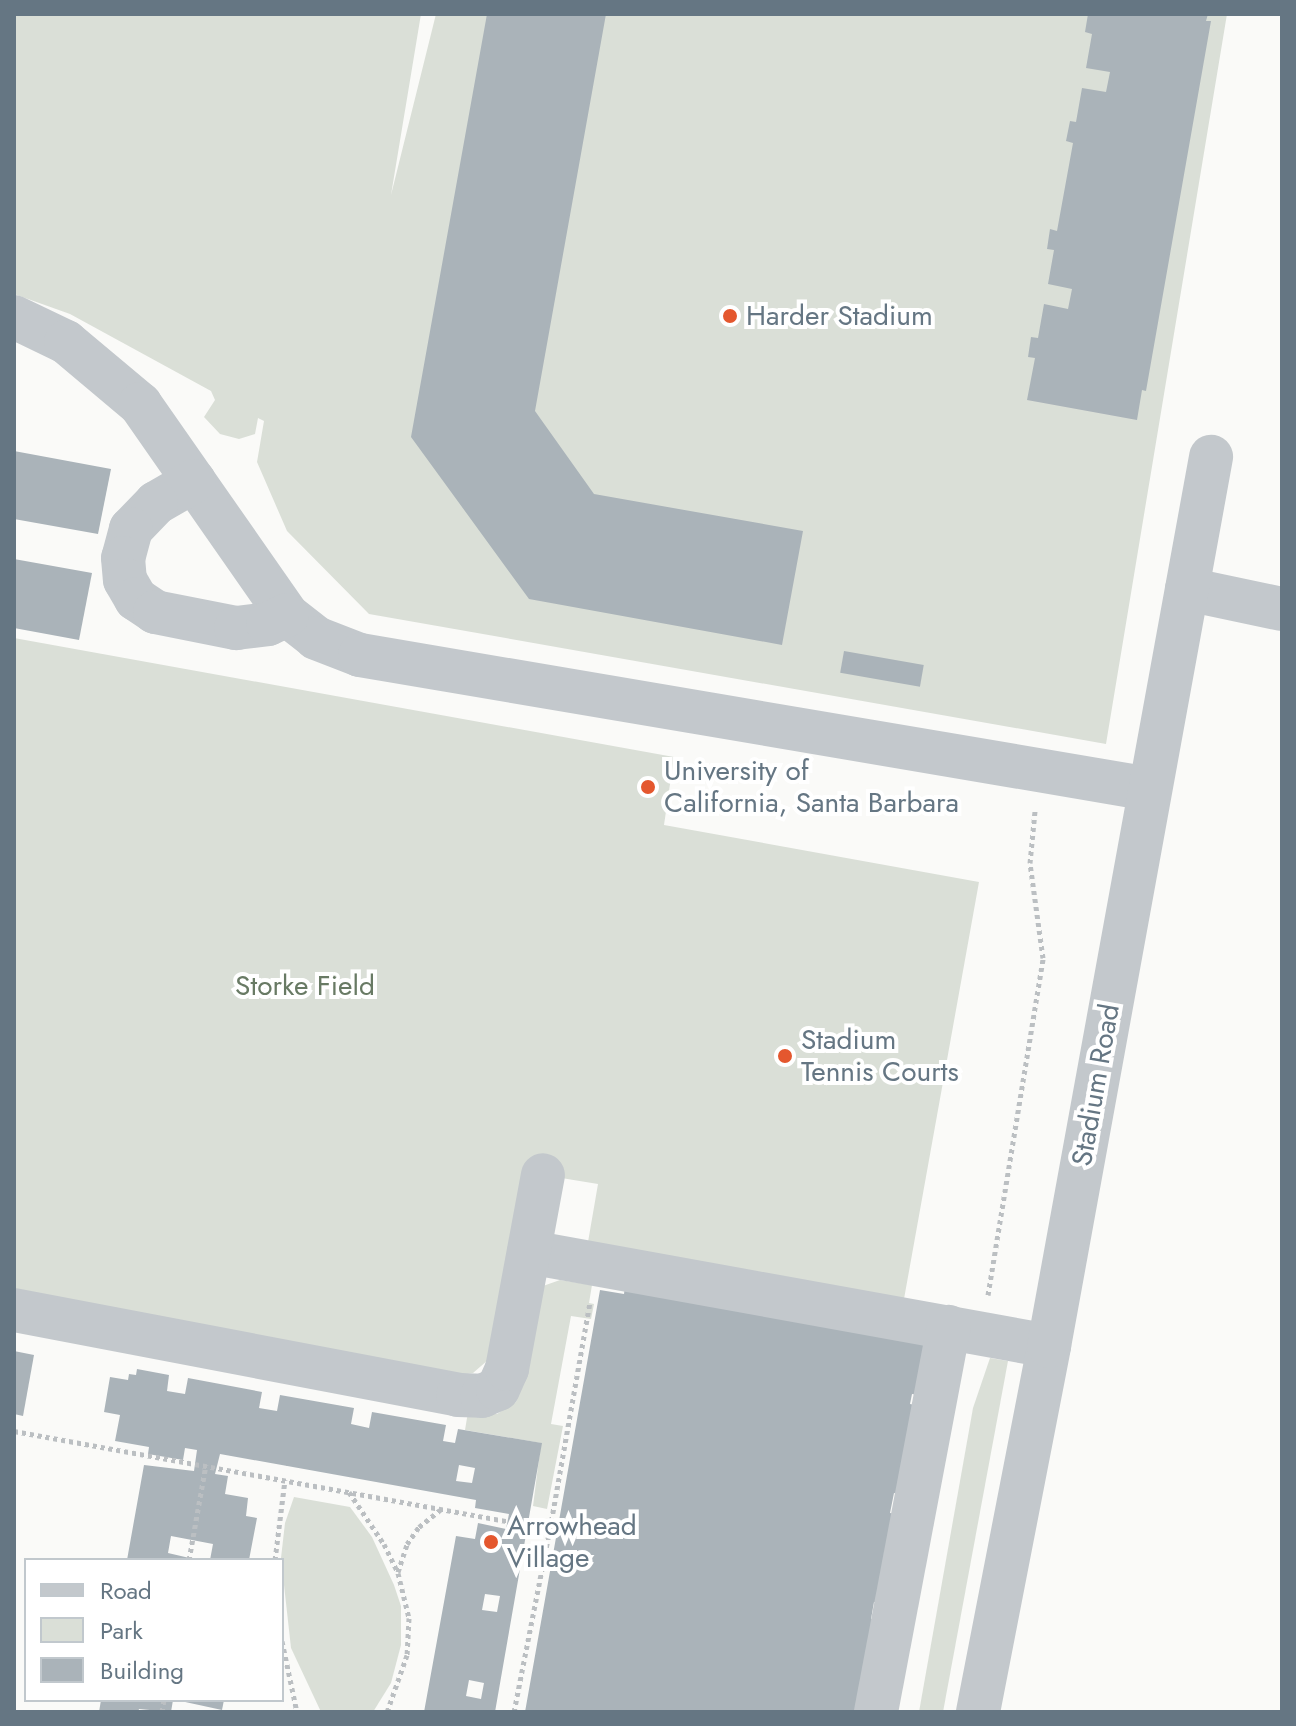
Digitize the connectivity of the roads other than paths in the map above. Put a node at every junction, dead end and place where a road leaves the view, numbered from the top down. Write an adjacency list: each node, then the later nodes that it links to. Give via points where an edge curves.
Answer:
1 (14, 317): 3 (street, via 66,342 140,404)
2 (1211, 457): 4 (street, Stadium Road)
3 (194, 481): 6 (street); 6 (street, via 156,503 131,529 123,558 125,580 136,599 155,612 236,628 268,624)
4 (1187, 589): 5 (street); 7 (street, Stadium Road)
5 (1282, 609)
6 (287, 615): 7 (street, via 316,638 360,655)
7 (1150, 789): 12 (street, Stadium Road)
8 (543, 1175): 9 (street)
9 (529, 1252): 10 (street, via 507,1369 498,1389 482,1396); 11 (street)
10 (14, 1310)
11 (966, 1330): 12 (street); 13 (street)
12 (1049, 1346): 14 (street, Stadium Road)
13 (876, 1712)
14 (978, 1712)

